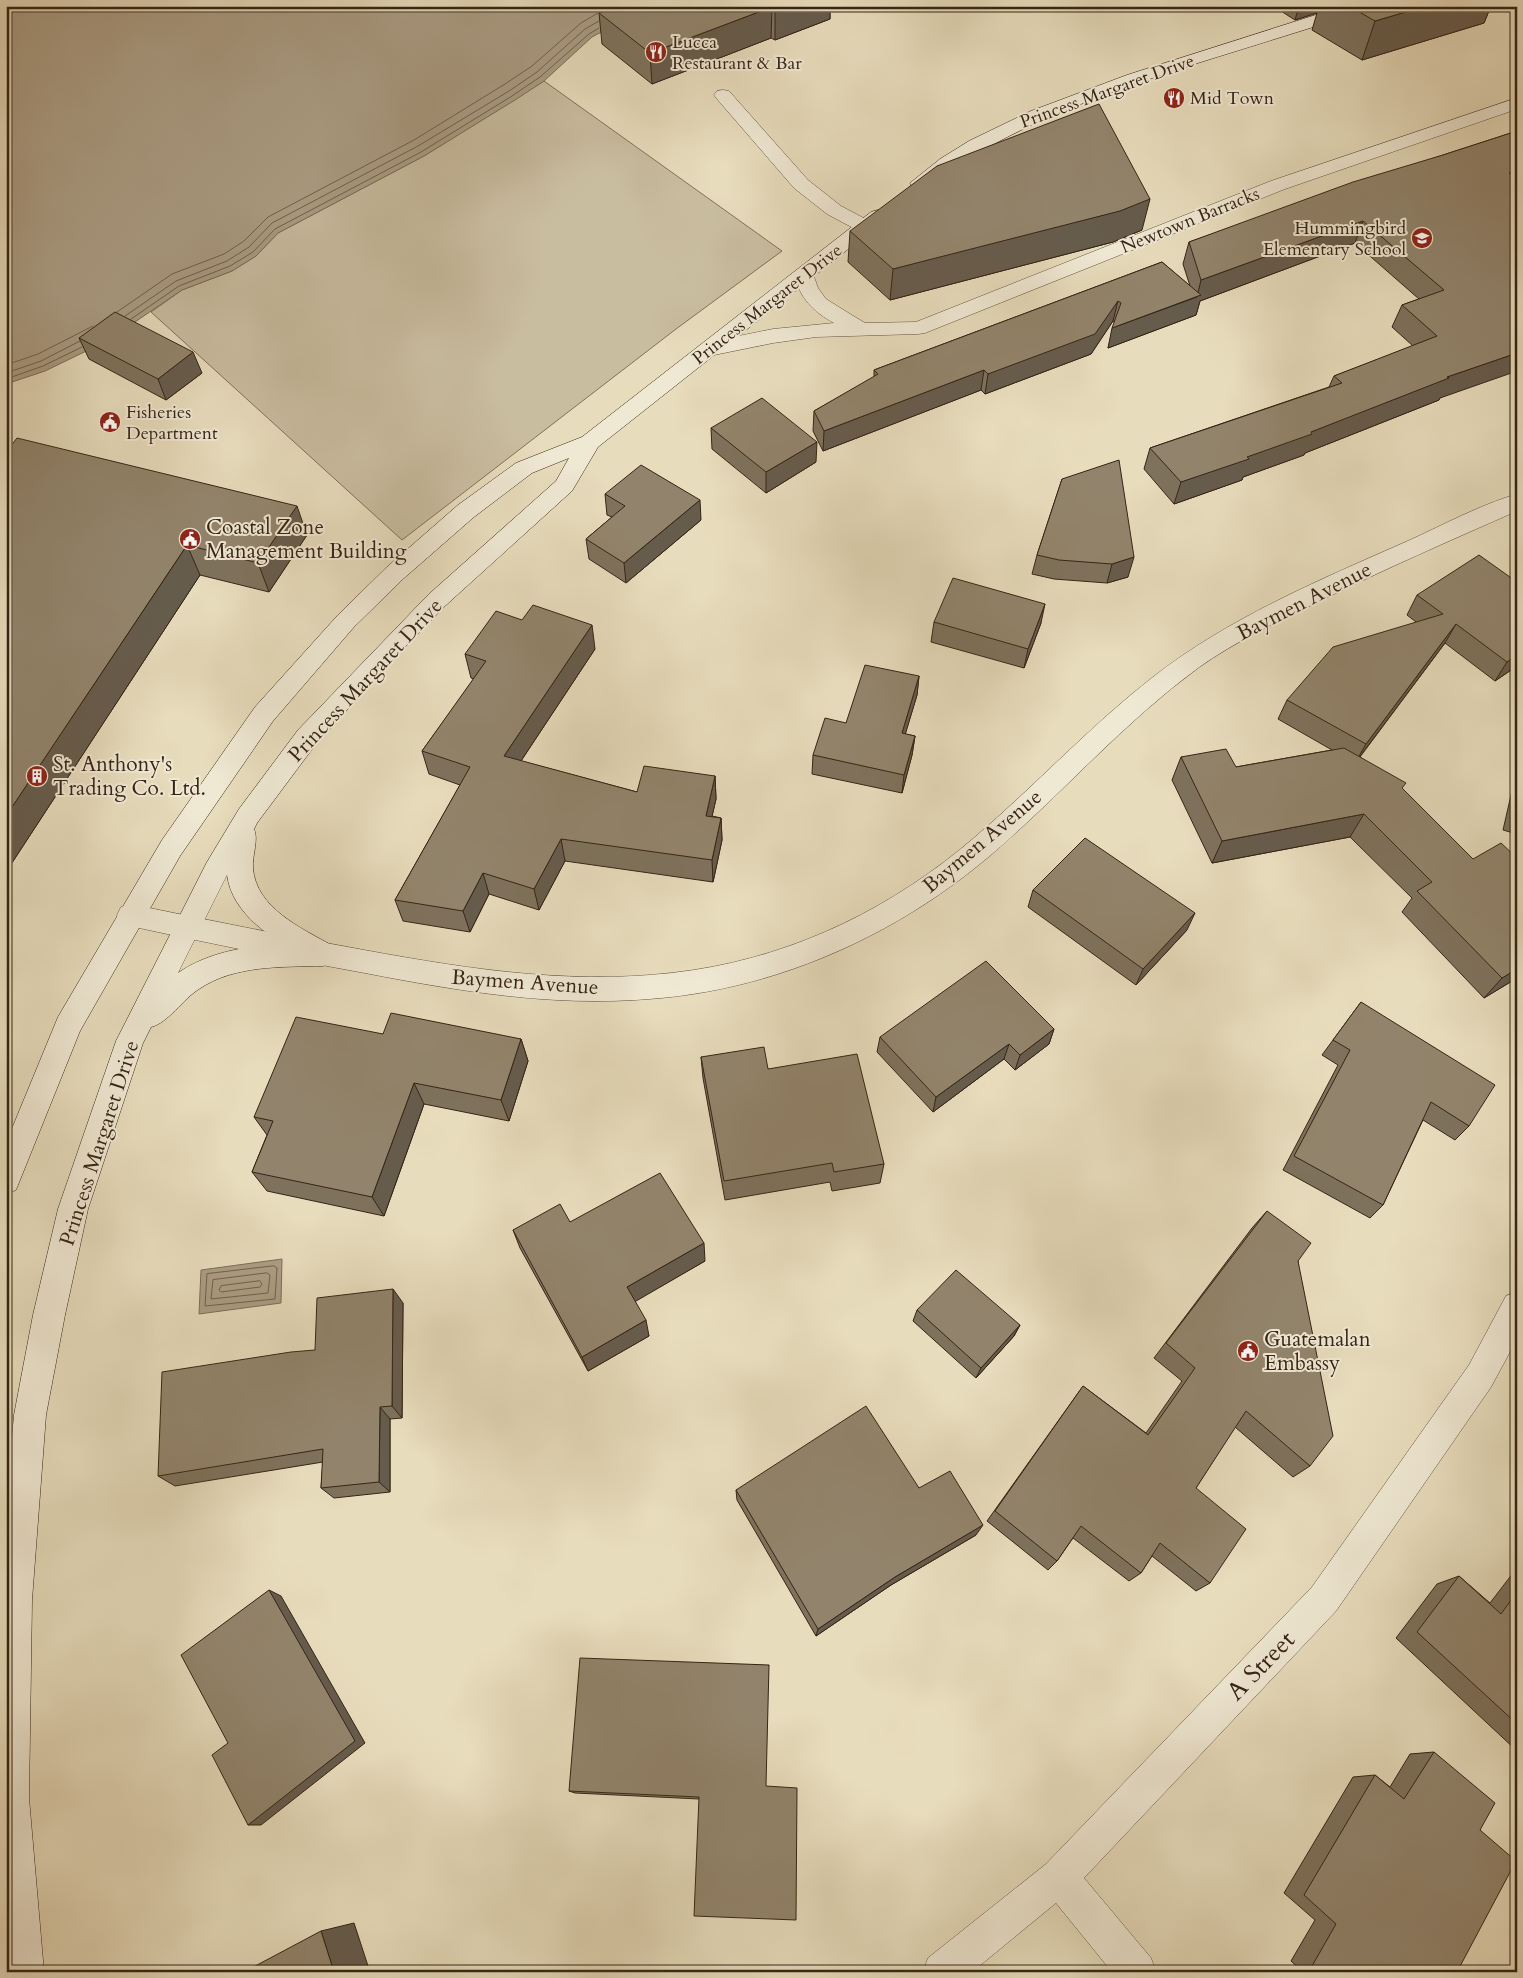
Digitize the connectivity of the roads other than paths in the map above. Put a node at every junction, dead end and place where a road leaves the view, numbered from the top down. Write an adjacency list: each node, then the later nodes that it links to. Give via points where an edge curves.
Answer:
1 (1362, 6): 4 (main road, Princess Margaret Drive, via 1120,84 1009,127 933,172)
2 (723, 95): 4 (main road, via 801,184 834,210)
3 (1517, 103): 6 (main road, Newtown Barracks, via 1278,185 918,328)
4 (864, 226): 5 (main road, Princess Margaret Drive)
5 (805, 275): 6 (main road, Newtown Barracks, via 809,290 822,306); 7 (main road, Princess Margaret Drive)
6 (863, 330): 7 (main road, Newtown Barracks, via 816,330)
7 (709, 349): 8 (main road, Princess Margaret Drive)
8 (590, 442): 10 (main road, Princess Margaret Drive, via 564,486 389,649 307,737); 11 (main road, Princess Margaret Drive, via 524,468 466,511 395,573 346,622 264,714 171,848)
9 (1517, 502): 13 (main road, Baymen Avenue, via 1265,618 1192,660 1121,717 954,870 896,909 807,952 695,982 592,989 543,988 444,977)
10 (248, 816): 12 (main road, Princess Margaret Drive); 13 (main road, via 239,848 238,872 245,894 261,914)
11 (130, 915): 12 (main road); 15 (main road, Princess Margaret Drive, via 68,1026)
12 (187, 927): 13 (main road); 14 (main road, Princess Margaret Drive)
13 (323, 954): 14 (main road, via 235,960 206,970 182,985)
14 (130, 1041): 18 (main road, Princess Margaret Drive, via 73,1209 30,1415 15,1600 11,1798)
15 (6, 1180)
16 (1517, 1307): 17 (main road, A Street, via 1480,1376 1324,1599)
17 (1059, 1877): 19 (main road, A Street); 20 (main road)
18 (25, 1972)
19 (942, 1972)
20 (1137, 1972)

